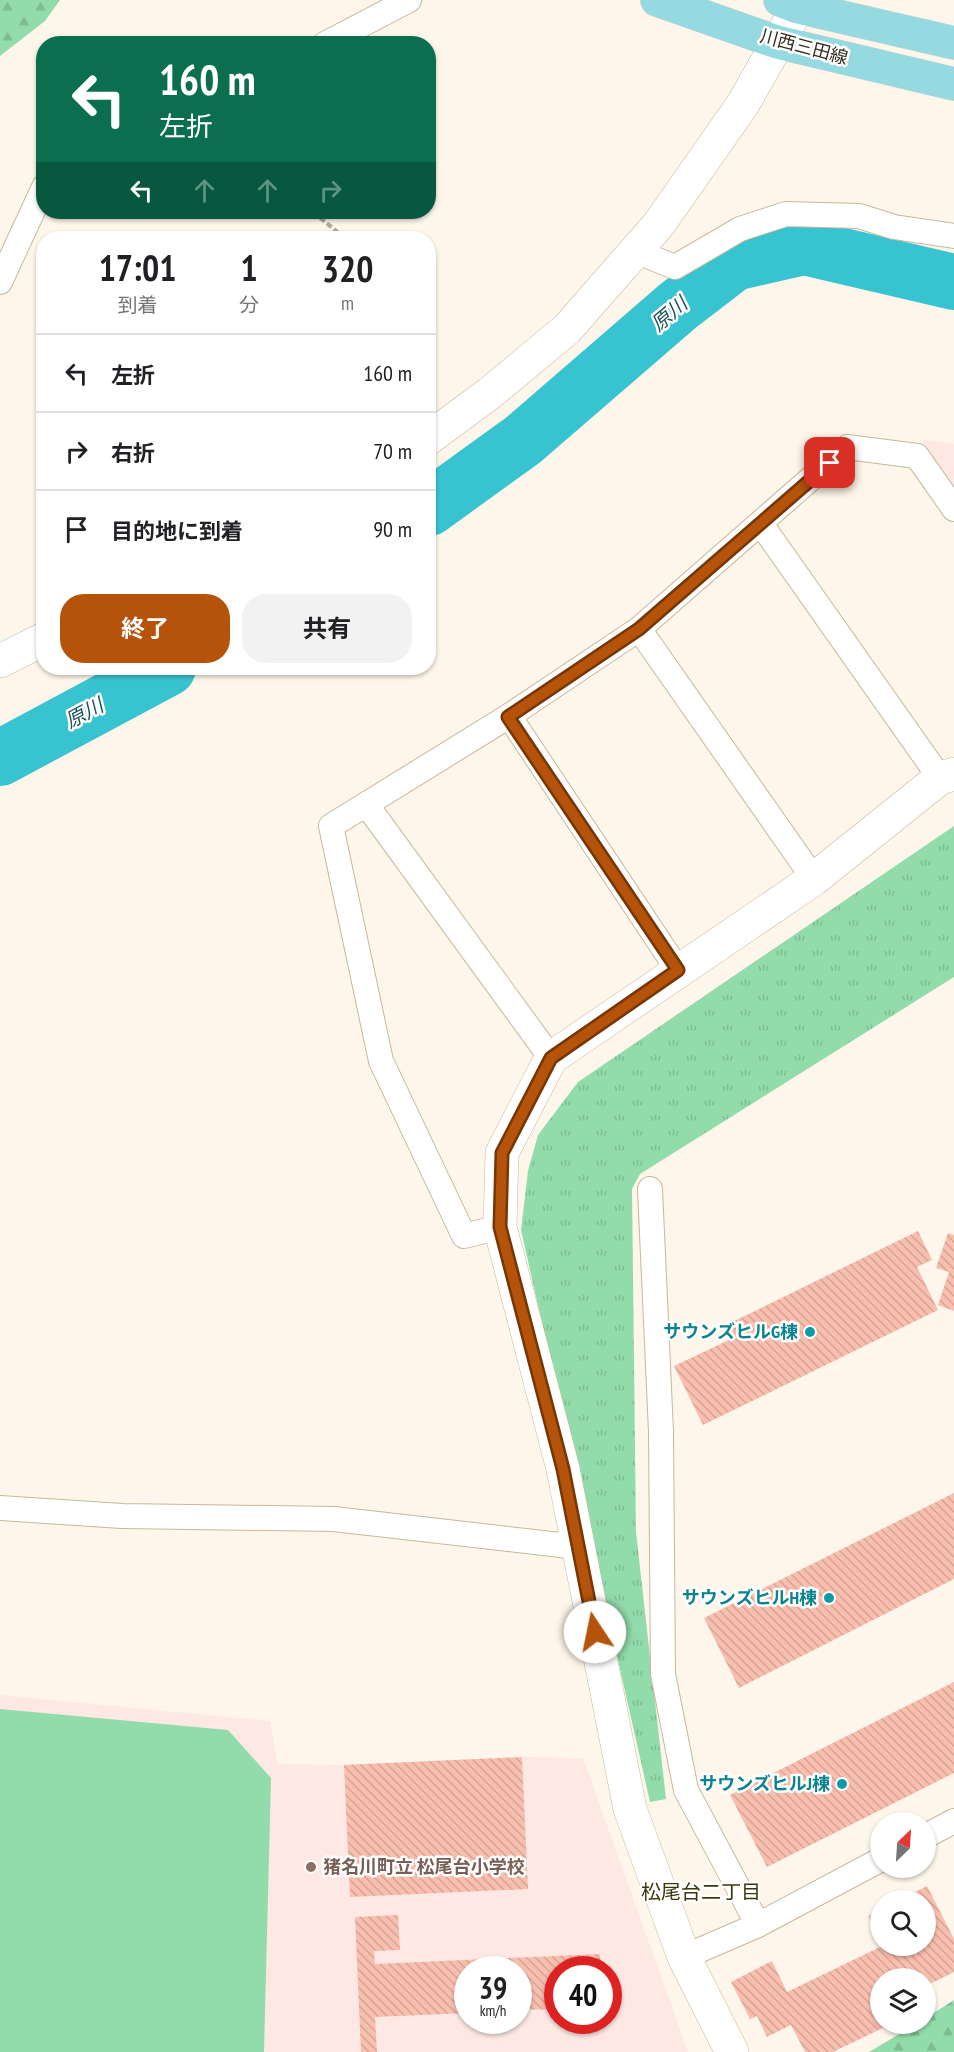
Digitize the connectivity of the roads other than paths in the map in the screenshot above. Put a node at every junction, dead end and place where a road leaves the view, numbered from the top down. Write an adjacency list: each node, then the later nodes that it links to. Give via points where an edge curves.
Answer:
1 (409, 0): 4 (street)
2 (657, 0): 5 (main road, 川西三田線)
3 (794, 2): 5 (street); 6 (main road, 川西三田線)
4 (340, 36)
5 (777, 42): 7 (main road, 川西三田線); 10 (street, via 743,104 659,224)
6 (954, 43)
7 (954, 84)
8 (36, 204): 11 (street)
9 (954, 236): 10 (street, via 859,216 786,214 740,229 675,267)
10 (635, 251): 12 (street, via 567,329)
11 (0, 282)
12 (436, 433)
13 (954, 509): 14 (street, via 917,456 847,447)
14 (761, 524): 15 (street); 19 (street)
15 (639, 629): 18 (street); 21 (street)
16 (36, 643): 17 (street)
17 (0, 661)
18 (508, 717): 20 (street); 22 (street)
19 (947, 776): 21 (street)
20 (366, 804): 23 (street); 25 (street, via 331,826 381,1061 464,1236)
21 (814, 879): 22 (street)
22 (678, 970): 23 (street)
23 (551, 1058): 25 (street, via 502,1153)
24 (650, 1189): 31 (street, via 661,1432 663,1674 686,1790)
25 (500, 1227): 27 (street, via 563,1469)
26 (0, 1508): 27 (street, via 122,1516 334,1519)
27 (578, 1547): 32 (street, via 630,1809)
28 (954, 1821): 29 (street)
29 (936, 1831)
30 (870, 1865): 31 (street)
31 (758, 1924): 32 (street)
32 (684, 1957): 33 (street)
33 (732, 2052)

